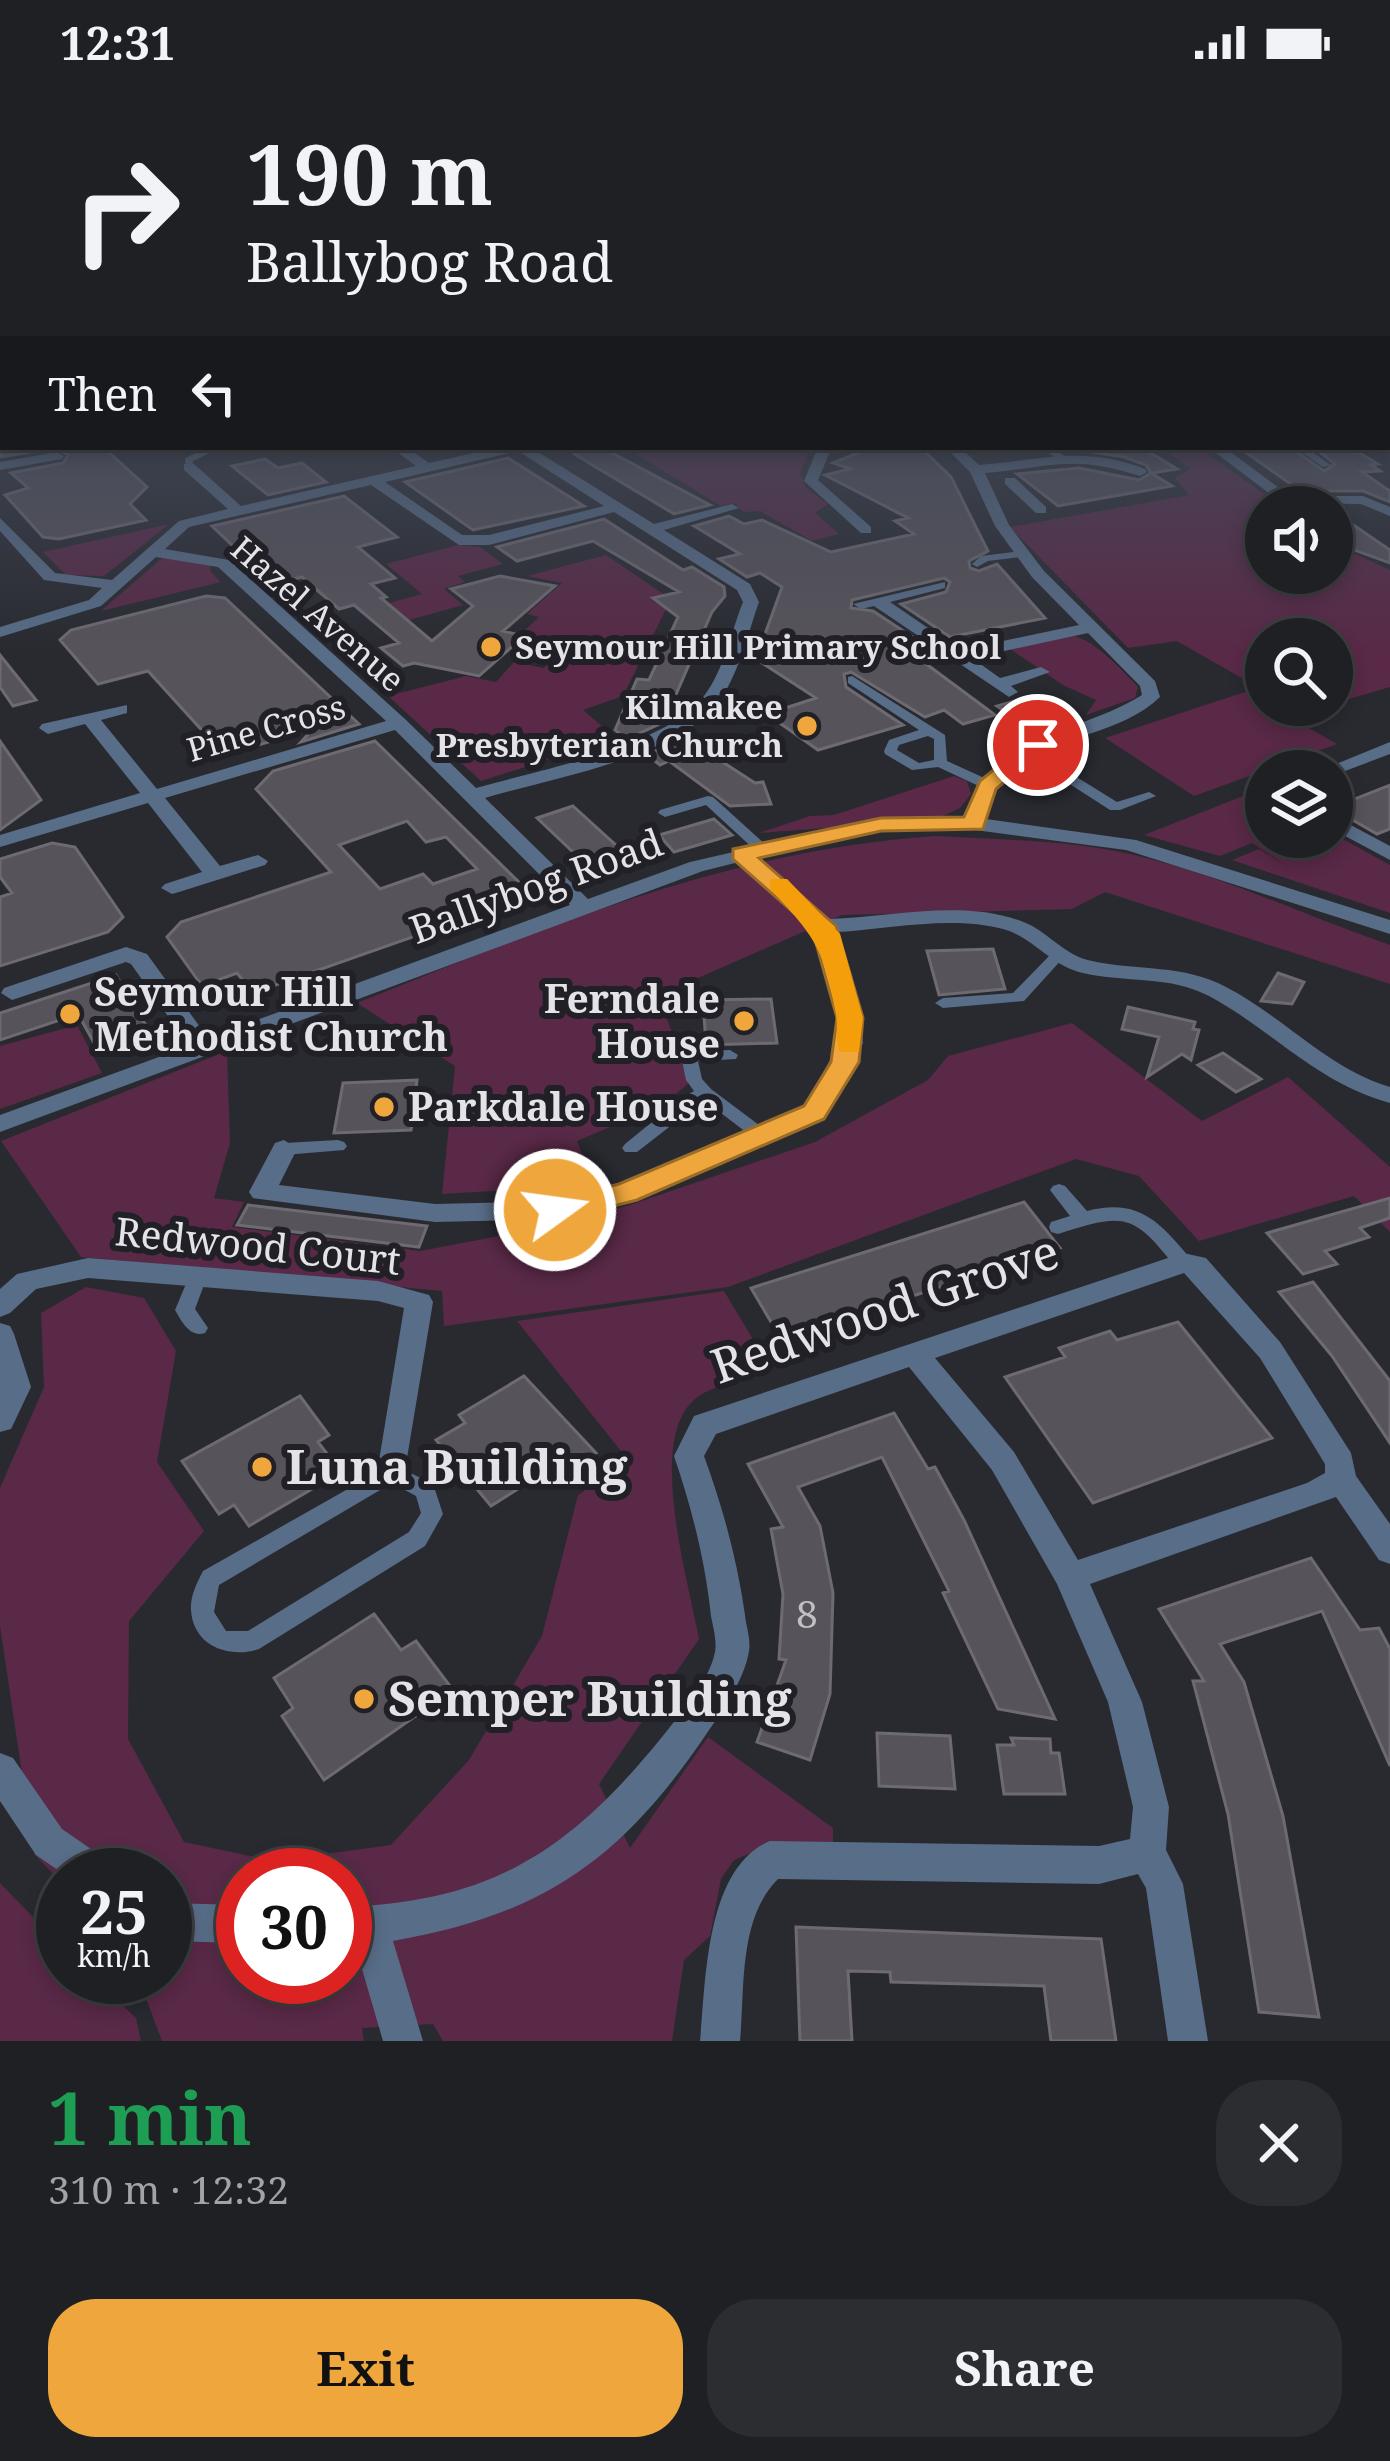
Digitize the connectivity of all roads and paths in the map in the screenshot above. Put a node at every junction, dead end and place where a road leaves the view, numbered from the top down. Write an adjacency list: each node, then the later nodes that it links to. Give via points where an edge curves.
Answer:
1 (195, 471): 12 (street)
2 (413, 471): 7 (street)
3 (558, 471): 9 (street)
4 (815, 471): 16 (street, via 811,482)
5 (977, 471): 8 (street)
6 (1248, 471): 13 (street, via 1287,500 1363,500)
7 (374, 481): 9 (street, via 459,539 489,540); 12 (street)
8 (987, 496): 11 (street, via 1015,488); 18 (street)
9 (616, 507): 15 (street)
10 (732, 508): 15 (street)
11 (1040, 510)
12 (238, 511): 17 (street, via 184,524)
13 (1390, 512)
14 (3, 529): 20 (street, via 50,577)
15 (652, 529): 37 (street, via 744,587 751,602 712,698 696,717 659,735)
16 (866, 530)
17 (151, 551): 20 (street); 29 (street, Hazel Avenue, via 217,559)
18 (1023, 554): 19 (lane); 22 (street)
19 (977, 564)
20 (114, 585): 23 (street, via 70,614)
21 (939, 585): 24 (street, via 869,602)
22 (1092, 627): 24 (street); 33 (street, via 1149,685 1151,697)
23 (0, 632)
24 (957, 656): 25 (street, via 1003,688)
25 (1041, 672)
26 (852, 680): 31 (lane)
27 (121, 709): 28 (street)
28 (88, 717): 30 (street); 38 (street, Pine Cross)
29 (399, 724): 37 (street, Hazel Avenue); 38 (street, Pine Cross)
30 (47, 728)
31 (929, 730): 35 (lane, via 940,738); 35 (lane, via 890,751 917,767)
32 (1390, 748): 34 (street)
33 (1028, 752): 36 (street); 39 (lane, via 1115,807)
34 (1353, 762)
35 (940, 763): 36 (lane)
36 (988, 785): 41 (street)
37 (474, 795): 49 (street, Hazel Avenue)
38 (153, 796): 43 (street, Pine Cross); 47 (street, Pine Cross)
39 (1150, 796)
40 (665, 813): 44 (lane, via 708,800)
41 (975, 824): 44 (street, Ballybog Road, via 881,824); 51 (street, Ballybog Road, via 1129,844)
42 (1353, 833): 45 (street)
43 (0, 841)
44 (752, 852): 49 (street, Ballybog Road); 50 (street)
45 (1390, 854)
46 (258, 861): 47 (street)
47 (215, 874): 48 (street)
48 (172, 887)
49 (584, 907): 55 (street, Ballybog Road)
50 (824, 926): 52 (street, via 1008,923); 60 (street, via 850,1018 845,1062 814,1112)
51 (1390, 926)
52 (1056, 957): 54 (lane, via 1018,998); 58 (street, via 1192,979)
53 (12, 993): 55 (street, via 126,954 139,959)
54 (943, 1003)
55 (202, 1047): 59 (street, Ballybog Road)
56 (730, 1055): 57 (lane, via 689,1057)
57 (704, 1093): 60 (lane); 62 (lane, via 681,1102 661,1129)
58 (1389, 1102)
59 (0, 1124)
60 (761, 1135): 63 (street, via 627,1192 555,1210 435,1213 262,1192)
61 (338, 1146): 63 (lane)
62 (631, 1148)
63 (284, 1149)
64 (1059, 1190): 65 (lane)
65 (1082, 1218): 66 (lane); 67 (lane, via 1123,1213 1152,1221)
66 (1058, 1226)
67 (1183, 1263): 72 (street, Redwood Grove); 75 (street, via 1196,1265 1270,1350 1340,1462)
68 (197, 1277): 69 (street, Redwood Court, via 88,1268 27,1280); 70 (lane, via 185,1310); 74 (street, Redwood Court, via 378,1291 419,1302)
69 (1, 1302)
70 (199, 1328)
71 (0, 1334): 73 (street, via 16,1387)
72 (913, 1352): 77 (street, via 1003,1461); 81 (street, Redwood Grove, via 705,1425 689,1456 721,1544 732,1652 693,1726 623,1808 556,1868 468,1903)
73 (0, 1420)
74 (392, 1473): 74 (lane, via 425,1490 432,1514 417,1539 251,1642 221,1641 203,1625 199,1603 211,1578)
75 (1341, 1479): 76 (street); 77 (street)
76 (1390, 1550)
77 (1070, 1577): 80 (street, via 1125,1702 1151,1807)
78 (0, 1770): 79 (street)
79 (58, 1848)
80 (1147, 1853): 84 (street, via 1099,1865 770,1860 752,1873 739,1902); 85 (street, via 1164,1884)
81 (372, 1923)
82 (372, 1963): 83 (street)
83 (404, 2041)
84 (720, 2041)
85 (1188, 2041)

